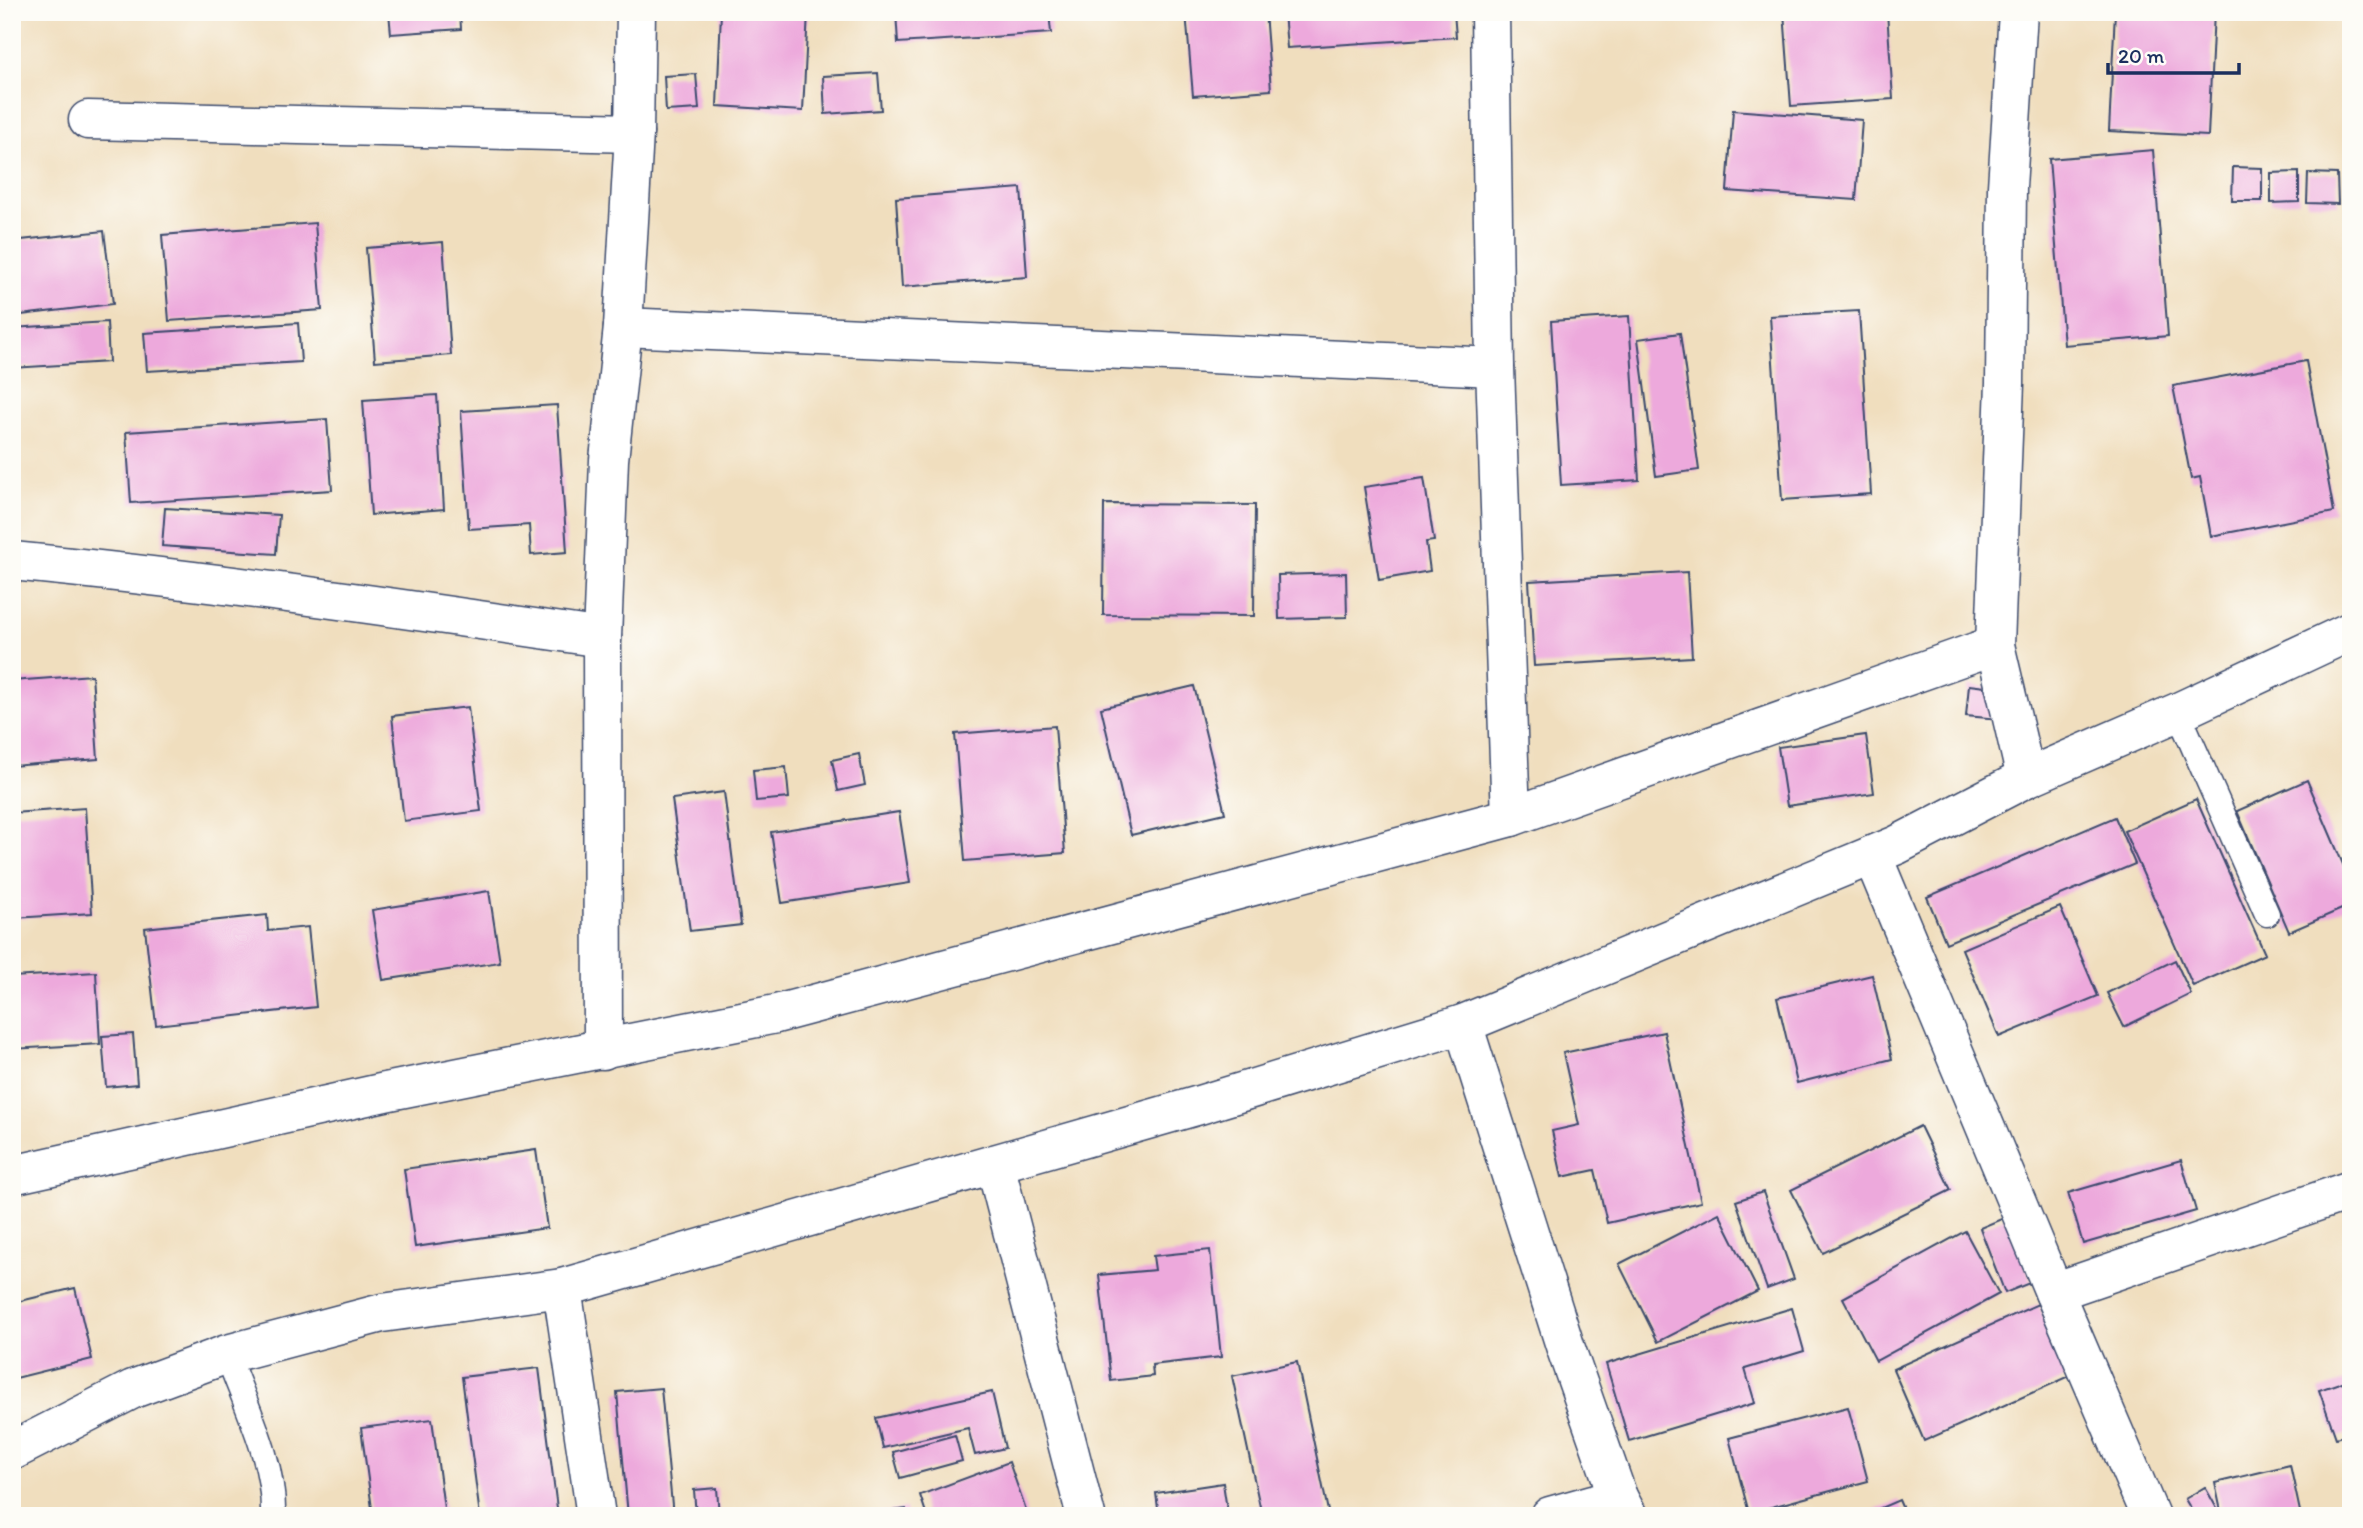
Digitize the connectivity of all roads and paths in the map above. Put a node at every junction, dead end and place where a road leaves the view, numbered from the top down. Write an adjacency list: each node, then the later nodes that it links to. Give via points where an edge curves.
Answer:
1 (636, 12): 5 (street)
2 (1490, 12): 7 (street)
3 (2018, 12): 11 (street, via 2007,187)
4 (88, 120): 5 (street)
5 (634, 133): 6 (street)
6 (623, 327): 7 (street); 10 (street, via 609,460)
7 (1495, 367): 14 (street)
8 (12, 561): 10 (street, via 354,602)
9 (2351, 631): 12 (street)
10 (602, 638): 18 (street)
11 (1995, 645): 13 (street); 14 (street)
12 (2178, 712): 13 (street); 16 (lane)
13 (2025, 778): 15 (street)
14 (1511, 817): 18 (street, via 776,1014)
15 (1872, 855): 17 (street); 23 (street)
16 (2267, 914)
17 (1463, 1024): 19 (street); 26 (street, via 1566,1349)
18 (603, 1050): 20 (street, via 385,1092)
19 (995, 1164): 22 (street); 29 (street)
20 (12, 1175)
21 (2351, 1190): 23 (street)
22 (562, 1288): 24 (street, via 382,1313); 28 (street)
23 (2054, 1292): 31 (street)
24 (227, 1354): 25 (street, via 133,1389); 27 (lane, via 265,1459)
25 (12, 1451)
26 (1623, 1506): 30 (street)
27 (273, 1516)
28 (596, 1516)
29 (1086, 1516)
30 (1550, 1516)
31 (2150, 1516)

